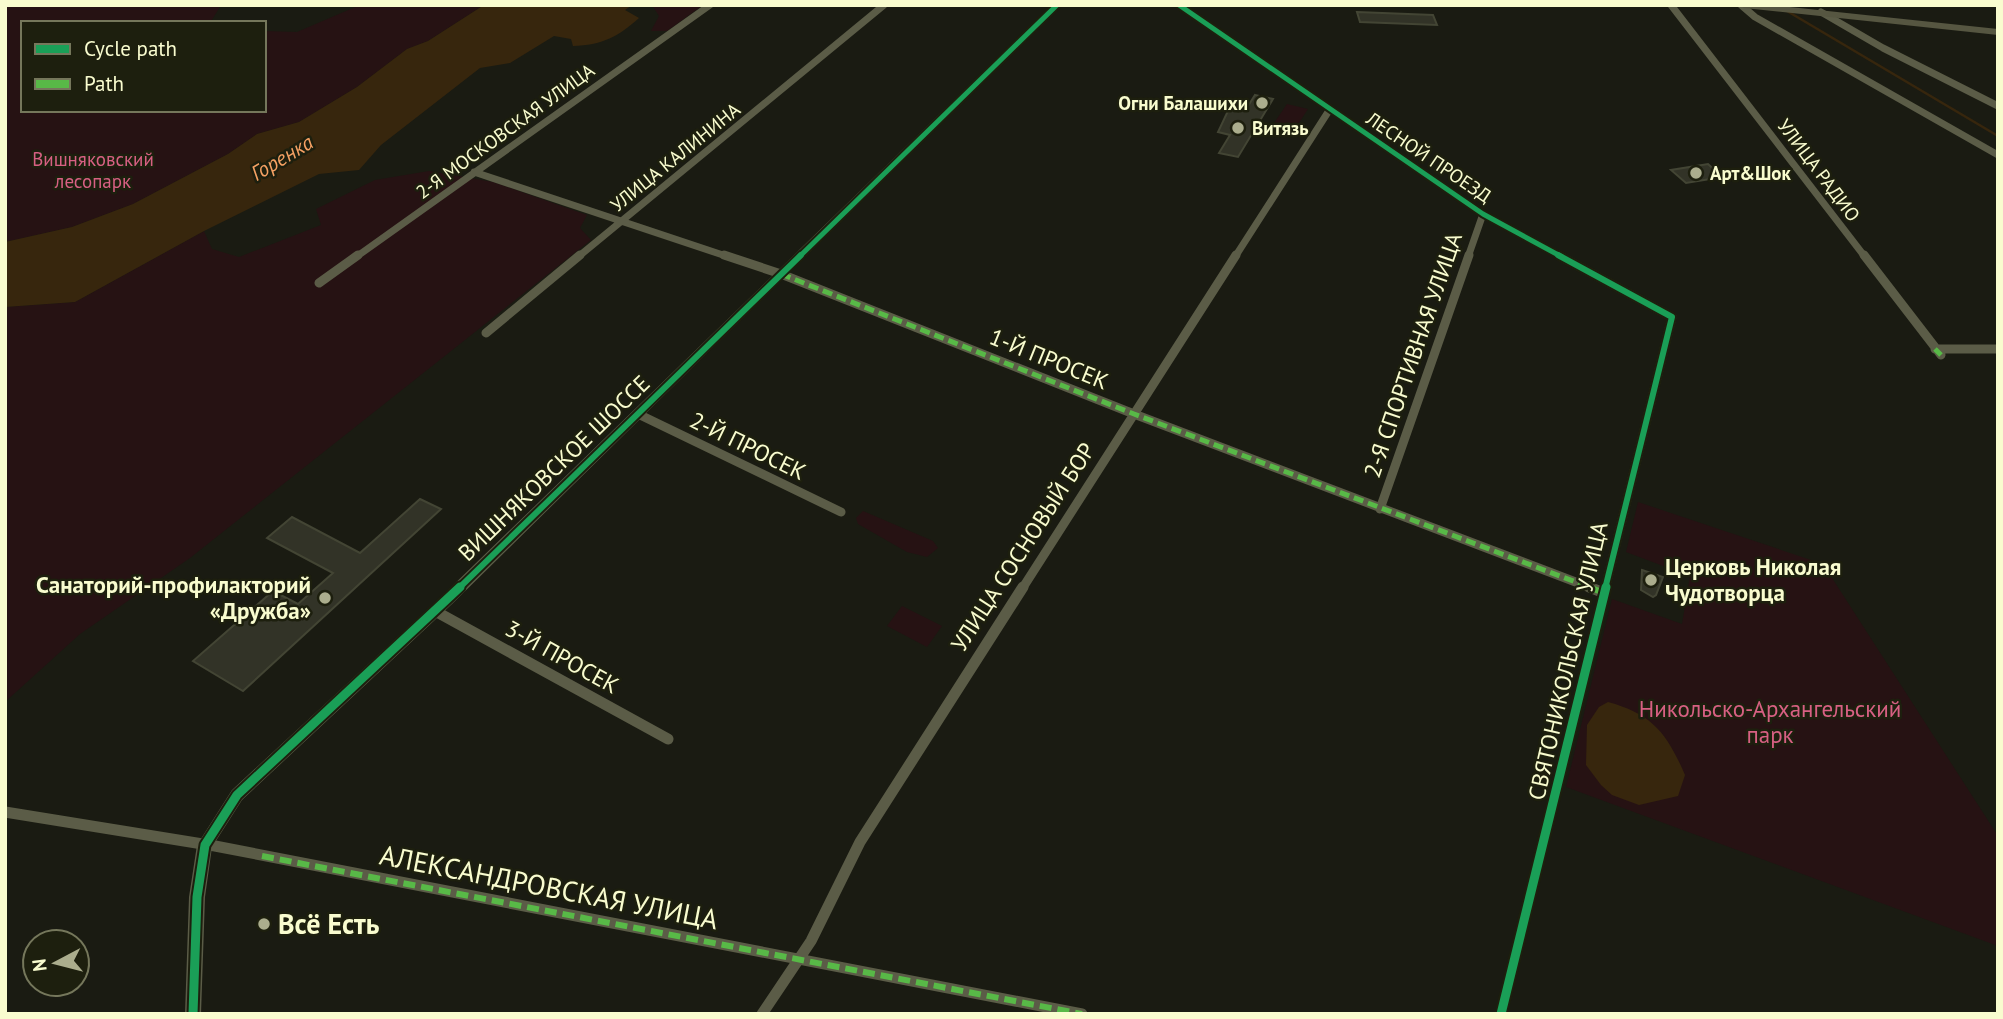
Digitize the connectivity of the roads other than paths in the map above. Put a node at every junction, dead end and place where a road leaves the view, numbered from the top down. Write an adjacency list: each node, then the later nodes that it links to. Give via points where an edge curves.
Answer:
1 (710, 5): 12 (street, 2-Я МОСКОВСКАЯ УЛИЦА)
2 (884, 5): 14 (street, УЛИЦА КАЛИНИНА)
3 (1057, 5): 15 (street, ВИШНЯКОВСКОЕ ШОССЕ)
4 (1180, 5): 10 (street, ЛЕСНОЙ ПРОЕЗД)
5 (1671, 5): 19 (street, УЛИЦА РАДИО, via 1938,352)
6 (1743, 5): 7 (main road); 11 (street, via 1755,17)
7 (1821, 12): 8 (main road); 9 (street)
8 (1998, 32)
9 (1998, 106)
10 (1330, 109): 13 (street, ЛЕСНОЙ ПРОЕЗД); 21 (street, УЛИЦА СОСНОВЫЙ БОР)
11 (1998, 155)
12 (474, 172): 14 (street, 1-Й ПРОСЕК); 16 (street, 2-Я МОСКОВСКАЯ УЛИЦА)
13 (1482, 214): 17 (street, ЛЕСНОЙ ПРОЕЗД); 22 (street, 2-Я СПОРТИВНАЯ УЛИЦА)
14 (620, 222): 15 (street, 1-Й ПРОСЕК); 18 (street, УЛИЦА КАЛИНИНА)
15 (781, 274): 20 (street, ВИШНЯКОВСКОЕ ШОССЕ); 21 (street, 1-Й ПРОСЕК)
16 (318, 283)
17 (1672, 317): 24 (street, СВЯТОНИКОЛЬСКАЯ УЛИЦА)
18 (486, 333)
19 (1998, 349)
20 (638, 414): 23 (street, 2-Й ПРОСЕК); 25 (street, ВИШНЯКОВСКОЕ ШОССЕ)
21 (1134, 414): 22 (street, 1-Й ПРОСЕК); 29 (street, УЛИЦА СОСНОВЫЙ БОР, via 860,842)
22 (1380, 509): 24 (street, 1-Й ПРОСЕК)
23 (841, 512)
24 (1604, 593): 33 (street, СВЯТОНИКОЛЬСКАЯ УЛИЦА)
25 (435, 611): 26 (street, 3-Й ПРОСЕК); 28 (street, ВИШНЯКОВСКОЕ ШОССЕ, via 237,795)
26 (668, 739)
27 (5, 812): 28 (street, АЛЕКСАНДРОВСКАЯ УЛИЦА)
28 (205, 845): 29 (street, АЛЕКСАНДРОВСКАЯ УЛИЦА); 30 (street, ВИШНЯКОВСКОЕ ШОССЕ, via 197,897)
29 (799, 961): 31 (street, УЛИЦА СОСНОВЫЙ БОР); 32 (street, АЛЕКСАНДРОВСКАЯ УЛИЦА)
30 (193, 1014)
31 (762, 1014)
32 (1082, 1014)
33 (1501, 1014)

